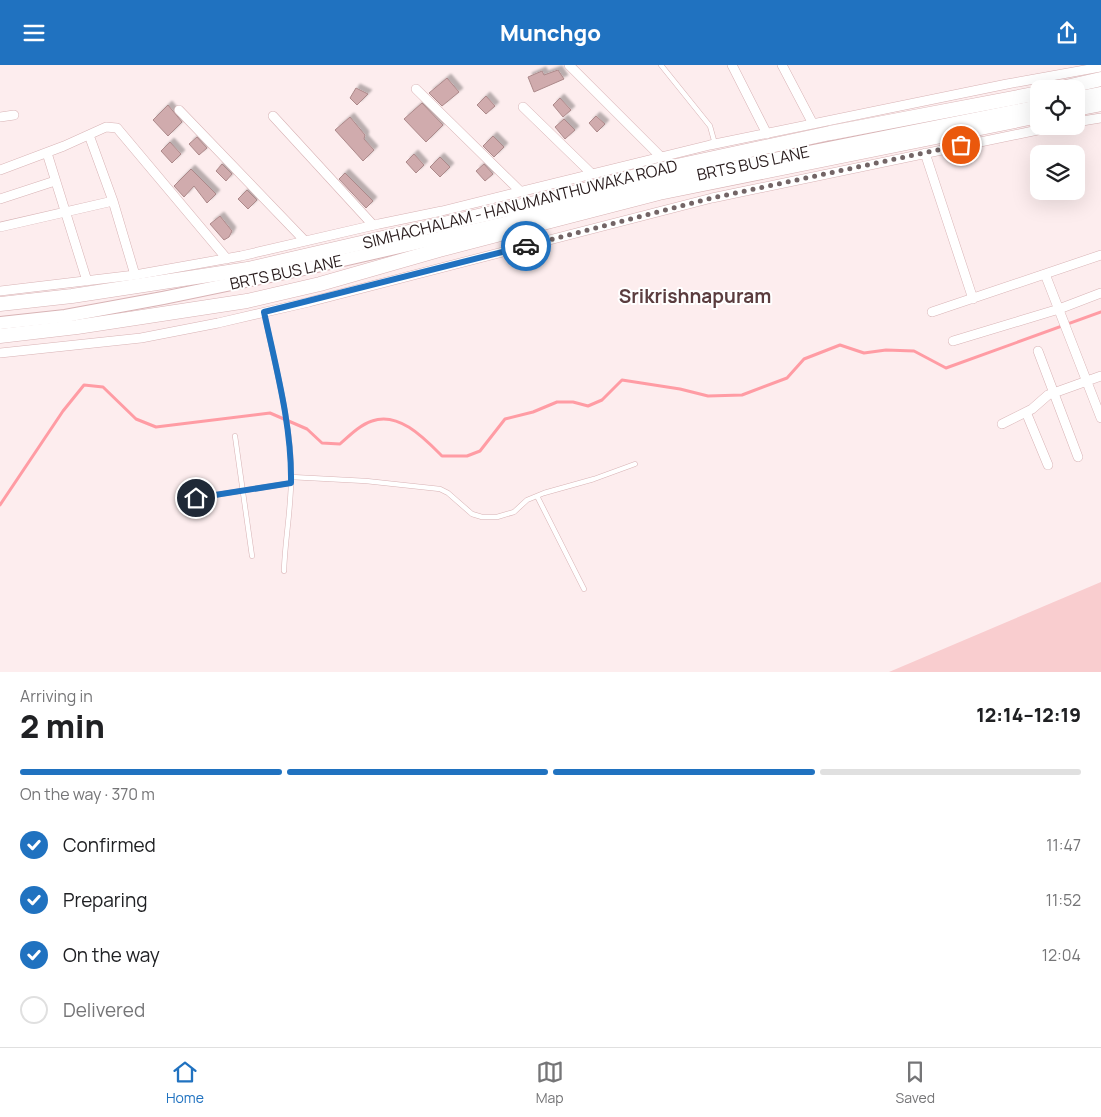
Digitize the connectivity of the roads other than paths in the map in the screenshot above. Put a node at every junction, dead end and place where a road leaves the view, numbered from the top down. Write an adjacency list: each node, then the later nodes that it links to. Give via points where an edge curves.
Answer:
1 (569, 65): 30 (street)
2 (661, 65): 27 (lane, via 710,126)
3 (732, 65): 25 (street)
4 (782, 65): 23 (street)
5 (1101, 67): 23 (street)
6 (1101, 79): 7 (main road)
7 (1085, 83)
8 (416, 89): 34 (street)
9 (1101, 93): 11 (street)
10 (1030, 95): 49 (main road, SIMHACHALAM - HANUMANTHUWAKA ROAD, via 658,170 539,202 248,269)
11 (1085, 96)
12 (1101, 104): 15 (main road)
13 (523, 107): 32 (street)
14 (1030, 107): 53 (street, BRTS BUS LANE, via 673,179 400,248 163,299 65,316)
15 (1085, 107)
16 (180, 110): 40 (street)
17 (14, 115): 19 (street)
18 (273, 116): 38 (street)
19 (0, 117)
20 (1030, 118): 54 (main road, SIMHACHALAM - HANUMANTHUWAKA ROAD, via 659,193 247,301)
21 (1101, 118): 22 (street)
22 (1085, 121)
23 (813, 124): 25 (street)
24 (1030, 132): 29 (street)
25 (767, 133): 27 (street)
26 (89, 135): 28 (street); 36 (street); 42 (street, via 106,127 117,128)
27 (715, 144): 30 (street)
28 (47, 153): 31 (street); 33 (street)
29 (925, 153): 48 (street); 51 (street, via 712,198)
30 (661, 157): 32 (street)
31 (0, 171)
32 (592, 174): 34 (street)
33 (56, 181): 35 (street); 37 (street)
34 (521, 192): 38 (street)
35 (0, 199)
36 (113, 201): 37 (street); 43 (street)
37 (65, 211): 39 (street); 45 (street)
38 (373, 225): 40 (street)
39 (0, 227)
40 (305, 241): 42 (street)
41 (1101, 255): 44 (street)
42 (227, 259): 43 (street)
43 (135, 275): 45 (street)
44 (1045, 275): 48 (street); 50 (street)
45 (87, 281): 46 (street)
46 (0, 291)
47 (1101, 293): 50 (street)
48 (973, 299): 52 (street)
49 (0, 304)
50 (1059, 309): 55 (street); 59 (street)
51 (264, 312): 57 (street, via 141,338); 68 (lane, via 287,427)
52 (932, 312)
53 (0, 323)
54 (0, 336)
55 (953, 341)
56 (1038, 351): 60 (street)
57 (0, 353)
58 (1101, 376): 59 (street)
59 (1086, 381): 60 (street); 62 (street)
60 (1054, 393): 61 (street); 65 (street)
61 (1026, 412): 63 (street); 67 (street)
62 (1101, 418)
63 (1002, 424)
64 (235, 436): 69 (lane)
65 (1078, 457)
66 (634, 464): 70 (lane)
67 (1048, 465)
68 (291, 480): 69 (lane); 70 (lane, via 366,481 440,489 472,514 482,517 509,514); 73 (lane)
69 (243, 490): 71 (lane); 72 (lane)
70 (537, 496): 74 (lane)
71 (196, 498)
72 (252, 556)
73 (284, 571)
74 (584, 589)

